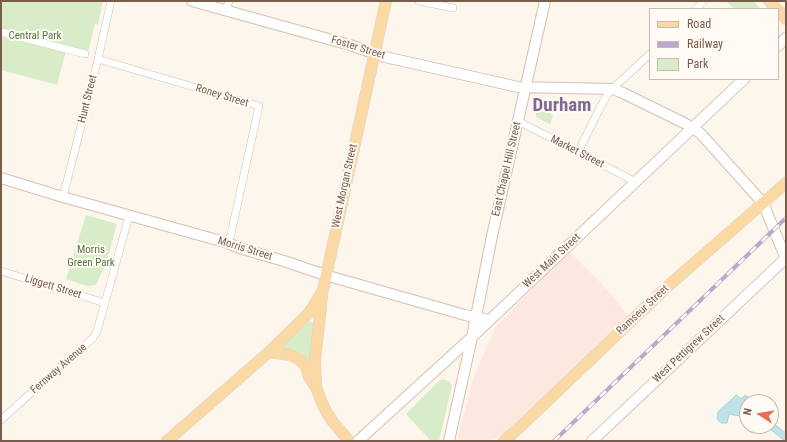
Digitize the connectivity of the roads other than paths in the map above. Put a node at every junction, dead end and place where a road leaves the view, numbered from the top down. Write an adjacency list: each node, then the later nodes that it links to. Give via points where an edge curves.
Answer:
1 (112, 1): 12 (street, Hunt Street)
2 (192, 1): 6 (street, Foster Street)
3 (386, 1): 9 (main road, West Morgan Street)
4 (419, 1): 7 (street)
5 (545, 1): 14 (street, East Chapel Hill Street)
6 (228, 6): 9 (street, Foster Street)
7 (453, 8)
8 (1, 32): 10 (street)
9 (374, 53): 14 (street, Foster Street); 28 (main road, West Morgan Street)
10 (85, 54)
11 (649, 55): 15 (street)
12 (98, 59): 22 (street, Hunt Street); 25 (street, Roney Street, via 258,106)
13 (743, 80): 17 (street, West Main Street)
14 (526, 87): 15 (street, Foster Street); 16 (street, East Chapel Hill Street)
15 (613, 89): 17 (street); 18 (street, via 602,104)
16 (518, 121): 18 (street, Market Street); 31 (street, East Chapel Hill Street)
17 (693, 128): 20 (street, West Main Street); 23 (street)
18 (578, 152): 20 (street, Market Street)
19 (1, 178): 22 (street, Morris Street)
20 (636, 182): 32 (street, West Main Street)
21 (786, 183): 23 (main road, Ramseur Street)
22 (63, 197): 24 (street, Morris Street)
23 (763, 202): 26 (street); 41 (main road, Ramseur Street, via 668,286)
24 (129, 216): 25 (street, Morris Street); 30 (street, Fernway Avenue)
25 (228, 243): 28 (street, Morris Street)
26 (786, 258): 42 (street, West Pettigrew Street)
27 (1, 271): 30 (street, Liggett Street)
28 (326, 275): 29 (main road, West Morgan Street); 31 (street, Morris Street)
29 (323, 290): 34 (main road, West Morgan Street, via 308,314); 35 (main road, via 316,355)
30 (105, 303): 36 (street, Fernway Avenue, via 93,338)
31 (476, 317): 32 (street, Morris Street); 33 (street, East Chapel Hill Street)
32 (489, 320): 33 (street, West Main Street)
33 (472, 337): 39 (street, West Main Street); 40 (street, East Chapel Hill Street)
34 (269, 352): 35 (main road, via 290,355 300,360 306,366 309,377); 37 (main road, West Morgan Street)
35 (316, 387): 38 (main road, via 330,418)
36 (1, 420)
37 (167, 441)
38 (349, 441)
39 (358, 441)
40 (449, 441)
41 (504, 441)
42 (592, 441)

